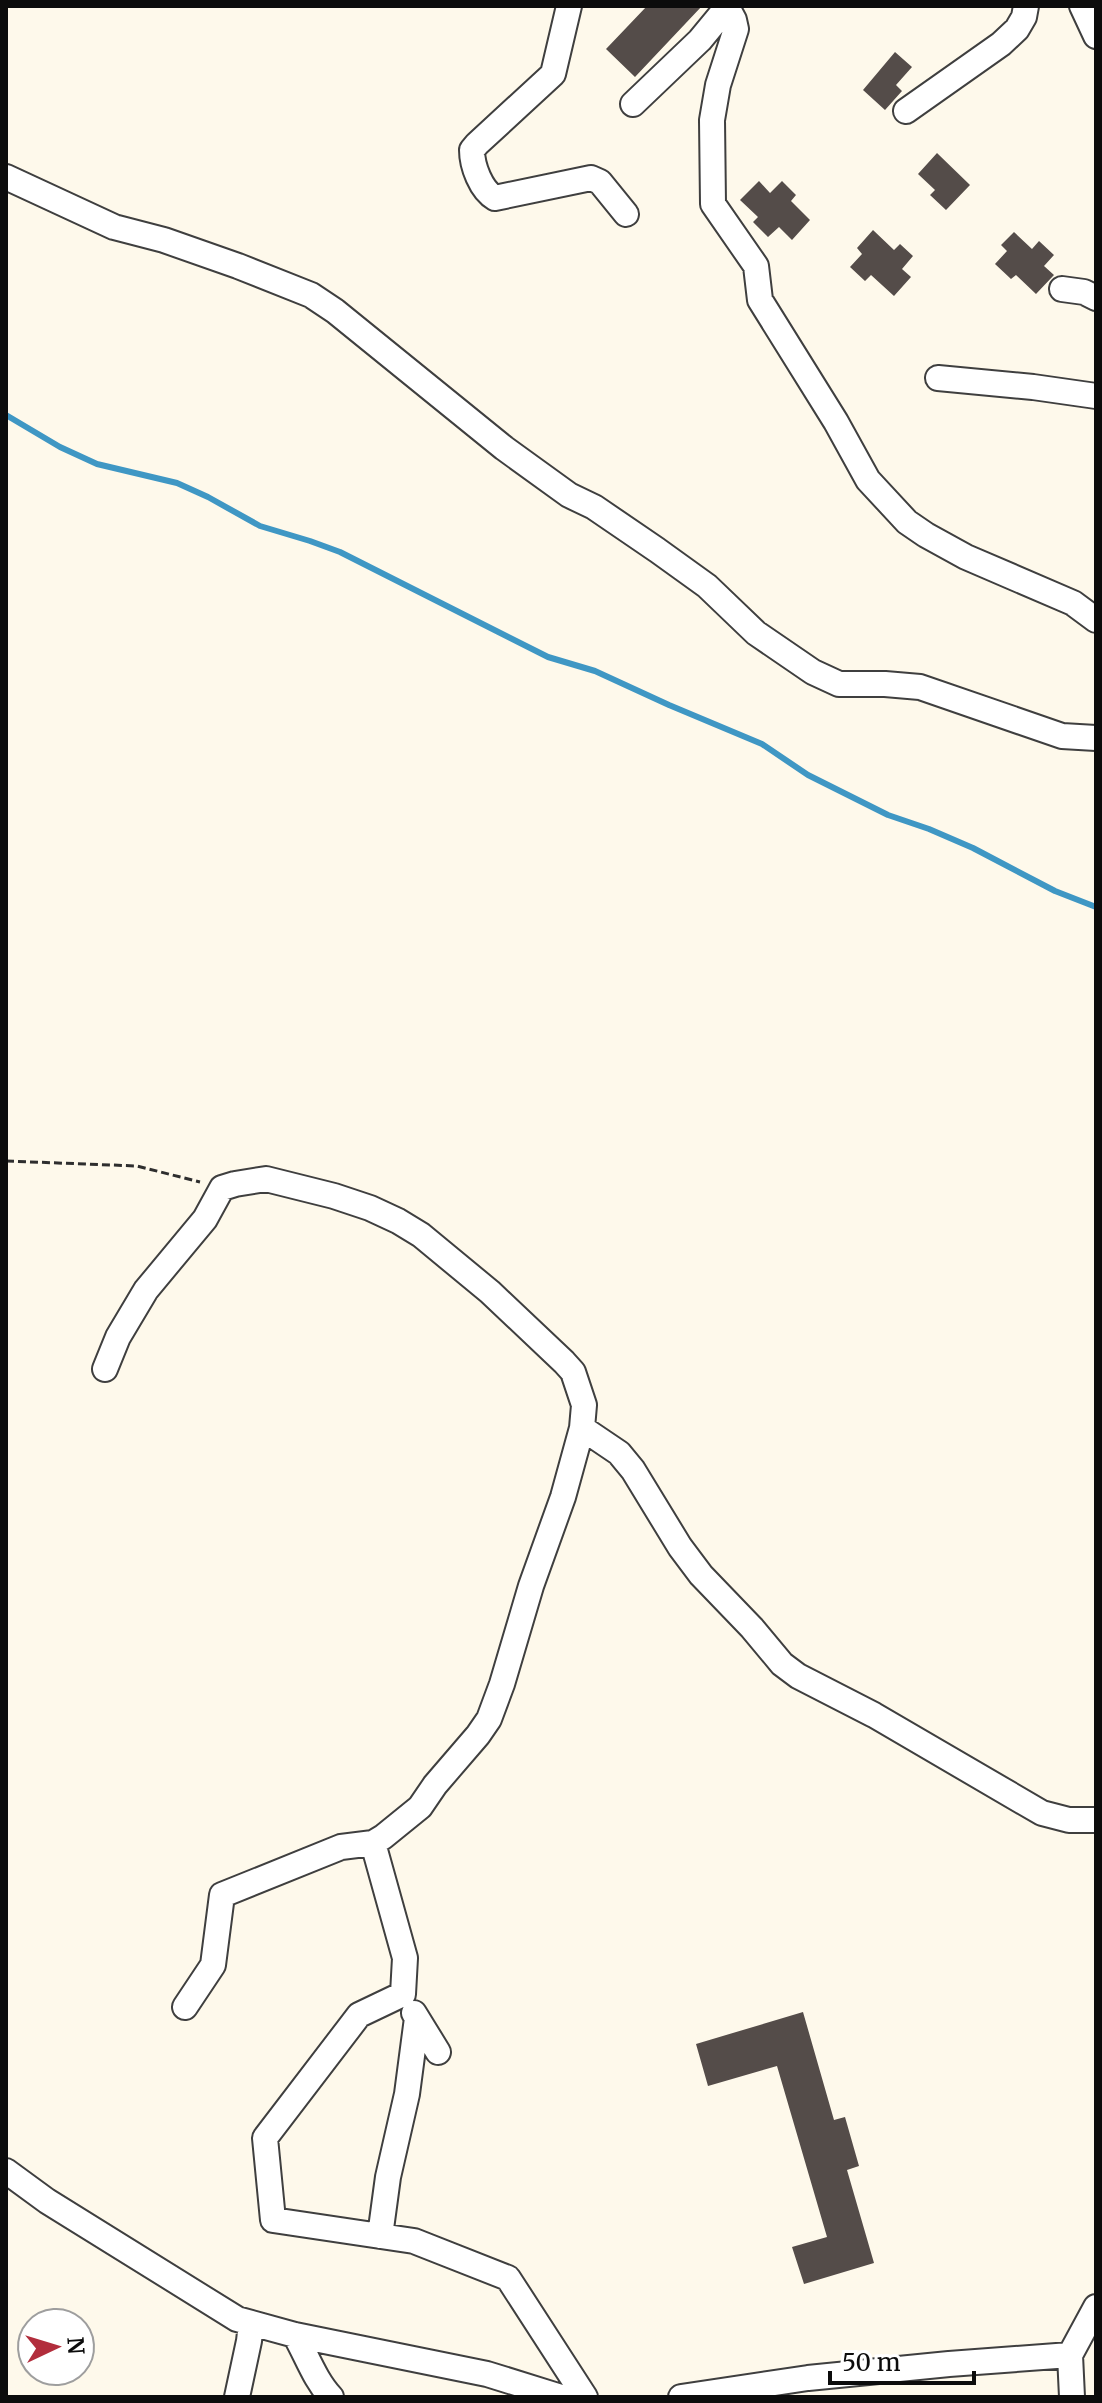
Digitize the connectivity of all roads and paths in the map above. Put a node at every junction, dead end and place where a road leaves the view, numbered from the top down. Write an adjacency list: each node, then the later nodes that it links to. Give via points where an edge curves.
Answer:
1 (569, 6): 9 (street, via 553,74 477,144 472,159 495,198 591,178)
2 (728, 6): 6 (street); 14 (street, via 736,29 712,120 713,204 756,266 760,300 868,480 907,522 966,557 1073,603)
3 (1026, 6): 7 (street, via 1017,29 1001,44)
4 (1082, 6): 5 (street)
5 (1096, 36)
6 (633, 104)
7 (906, 111)
8 (6, 177): 15 (street, via 114,227 164,240 311,295 504,448 707,586 756,633 813,672 839,684 920,687 1062,736)
9 (626, 214)
10 (1062, 289): 11 (street)
11 (1096, 298)
12 (938, 378): 13 (street)
13 (1096, 396)
14 (1096, 620)
15 (1096, 738)
16 (6, 1161): 17 (path, via 137,1166)
17 (222, 1188): 18 (street, via 205,1219 146,1290); 19 (street, via 266,1179 370,1208 421,1235 573,1372 584,1405)
18 (105, 1369)
19 (582, 1428): 20 (street, via 619,1453 701,1575 782,1664 1042,1813); 21 (street, via 489,1719 420,1807)
20 (1096, 1820)
21 (373, 1843): 22 (street, via 405,1958); 23 (street, via 341,1847 222,1895 213,1965)
22 (403, 1994): 24 (street); 27 (street, via 359,2015 265,2138 273,2220)
23 (185, 2007)
24 (417, 2018): 25 (street); 27 (street)
25 (438, 2052)
26 (6, 2171): 29 (street)
27 (380, 2236): 35 (street, via 414,2241 508,2278)
28 (1096, 2307): 31 (street)
29 (251, 2323): 30 (street); 32 (street)
30 (295, 2335): 33 (street); 34 (street, via 487,2374)
31 (1070, 2355): 36 (street, via 808,2378); 37 (street)
32 (237, 2397)
33 (331, 2397)
34 (561, 2397)
35 (585, 2397)
36 (681, 2397)
37 (1072, 2397)

